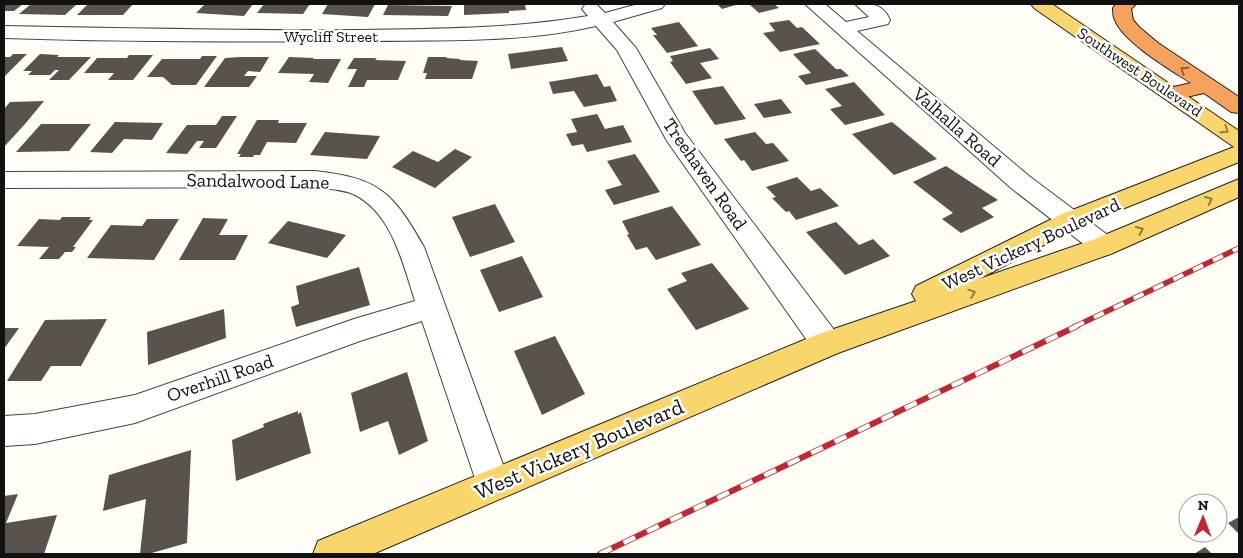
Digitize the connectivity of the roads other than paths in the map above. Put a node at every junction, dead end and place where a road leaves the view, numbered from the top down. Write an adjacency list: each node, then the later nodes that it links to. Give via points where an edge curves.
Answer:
1 (656, 4): 6 (street, Wycliff Street)
2 (814, 4): 7 (street, Valhalla Road)
3 (864, 4): 7 (street, via 881,20)
4 (1040, 4): 10 (main road, Southwest Boulevard)
5 (1127, 4): 9 (highway, one-way to 5, via 1132,31 1124,20 1122,8)
6 (594, 11): 8 (street, Wycliff Street, via 529,32 488,34 315,36); 19 (street, Treehaven Road, via 626,48 675,136)
7 (842, 28): 16 (street, Valhalla Road, via 1020,182)
8 (4, 32)
9 (1207, 86): 10 (highway); 11 (highway)
10 (1172, 94): 12 (main road, Southwest Boulevard, one-way to 12)
11 (1239, 107)
12 (1239, 141)
13 (1239, 152): 16 (main road, West Vickery Boulevard)
14 (4, 180): 18 (street, Sandalwood Lane, via 315,179 343,183 368,192 395,218 411,248)
15 (1239, 187): 17 (main road, West Vickery Boulevard, one-way to 15)
16 (1071, 220): 17 (street, Valhalla Road); 19 (main road, West Vickery Boulevard)
17 (1104, 246): 19 (main road, West Vickery Boulevard, one-way to 17)
18 (432, 307): 20 (street, Overhill Road, via 134,408 35,429); 21 (street, Sandalwood Lane)
19 (827, 344): 21 (main road, West Vickery Boulevard)
20 (4, 431)
21 (493, 484): 22 (main road, West Vickery Boulevard)
22 (331, 554)

